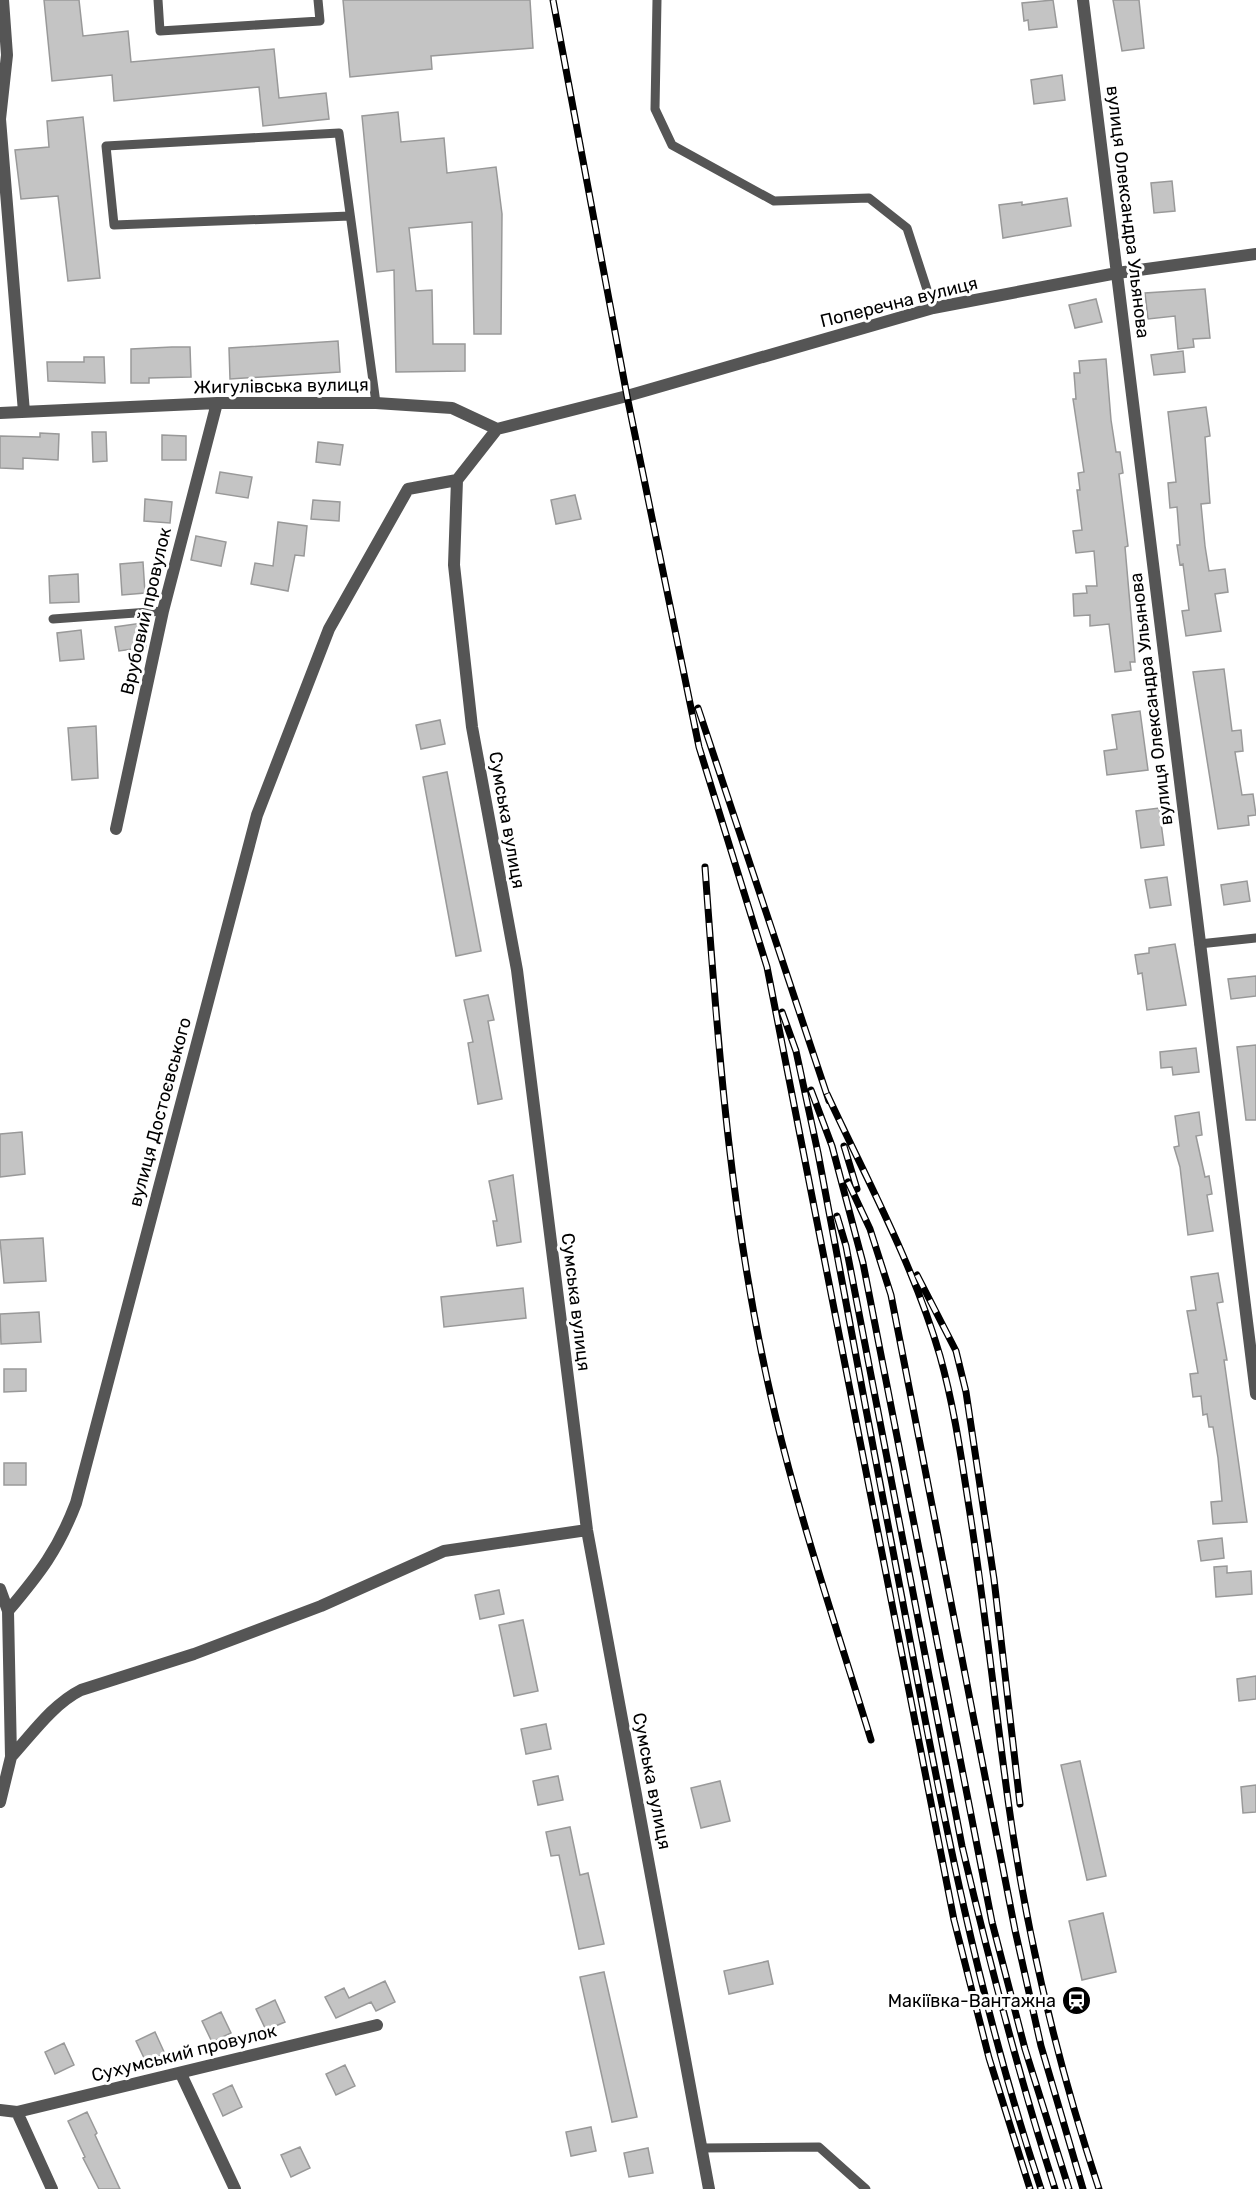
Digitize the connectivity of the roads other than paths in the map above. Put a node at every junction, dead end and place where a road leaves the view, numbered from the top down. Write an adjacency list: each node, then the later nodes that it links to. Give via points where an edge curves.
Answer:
1 (3, 0): 12 (street, via 7,55 0,119)
2 (158, 0): 3 (lane, via 160,31 320,21)
3 (318, 0)
4 (657, 0): 9 (lane, via 655,109 672,145 774,201 869,198 908,228)
5 (1083, 0): 8 (street, вулиця Олександра Ульянова)
6 (350, 216): 6 (lane, via 339,133 106,146 114,225); 11 (lane)
7 (1256, 254): 8 (street, Поперечна вулиця)
8 (1117, 273): 9 (street, Поперечна вулиця); 20 (street, вулиця Олександра Ульянова)
9 (933, 308): 14 (street, Поперечна вулиця)
10 (217, 403): 11 (street, Жигулівська вулиця); 12 (street, Жигулівська вулиця); 16 (street, Врубовий провулок)
11 (376, 403): 14 (street, Жигулівська вулиця, via 452,408)
12 (24, 412): 13 (street, Жигулівська вулиця)
13 (0, 413)
14 (497, 429): 15 (street)
15 (457, 480): 22 (street, Сумська вулиця, via 454,565 472,727 517,970); 24 (street, вулиця Достоєвського, via 408,489 325,640 256,815 76,1503 47,1564)
16 (163, 611): 17 (lane); 18 (street, Врубовий провулок)
17 (53, 619)
18 (116, 829)
19 (1256, 938): 20 (lane)
20 (1199, 944): 21 (street, вулиця Олександра Ульянова)
21 (1256, 1394)
22 (587, 1530): 25 (street, via 444,1551 289,1618 81,1690 68,1696); 31 (street, Сумська вулиця)
23 (0, 1588): 24 (street)
24 (8, 1611): 25 (street)
25 (11, 1757): 26 (street)
26 (0, 1803)
27 (377, 2025): 28 (street, Сухумський провулок)
28 (181, 2074): 30 (street, Сухумський провулок); 33 (street)
29 (0, 2110): 30 (street, Сухумський провулок)
30 (17, 2112): 32 (street)
31 (702, 2148): 34 (street, Сумська вулиця); 35 (lane, via 819,2147)
32 (52, 2189)
33 (234, 2189)
34 (709, 2189)
35 (866, 2189)

